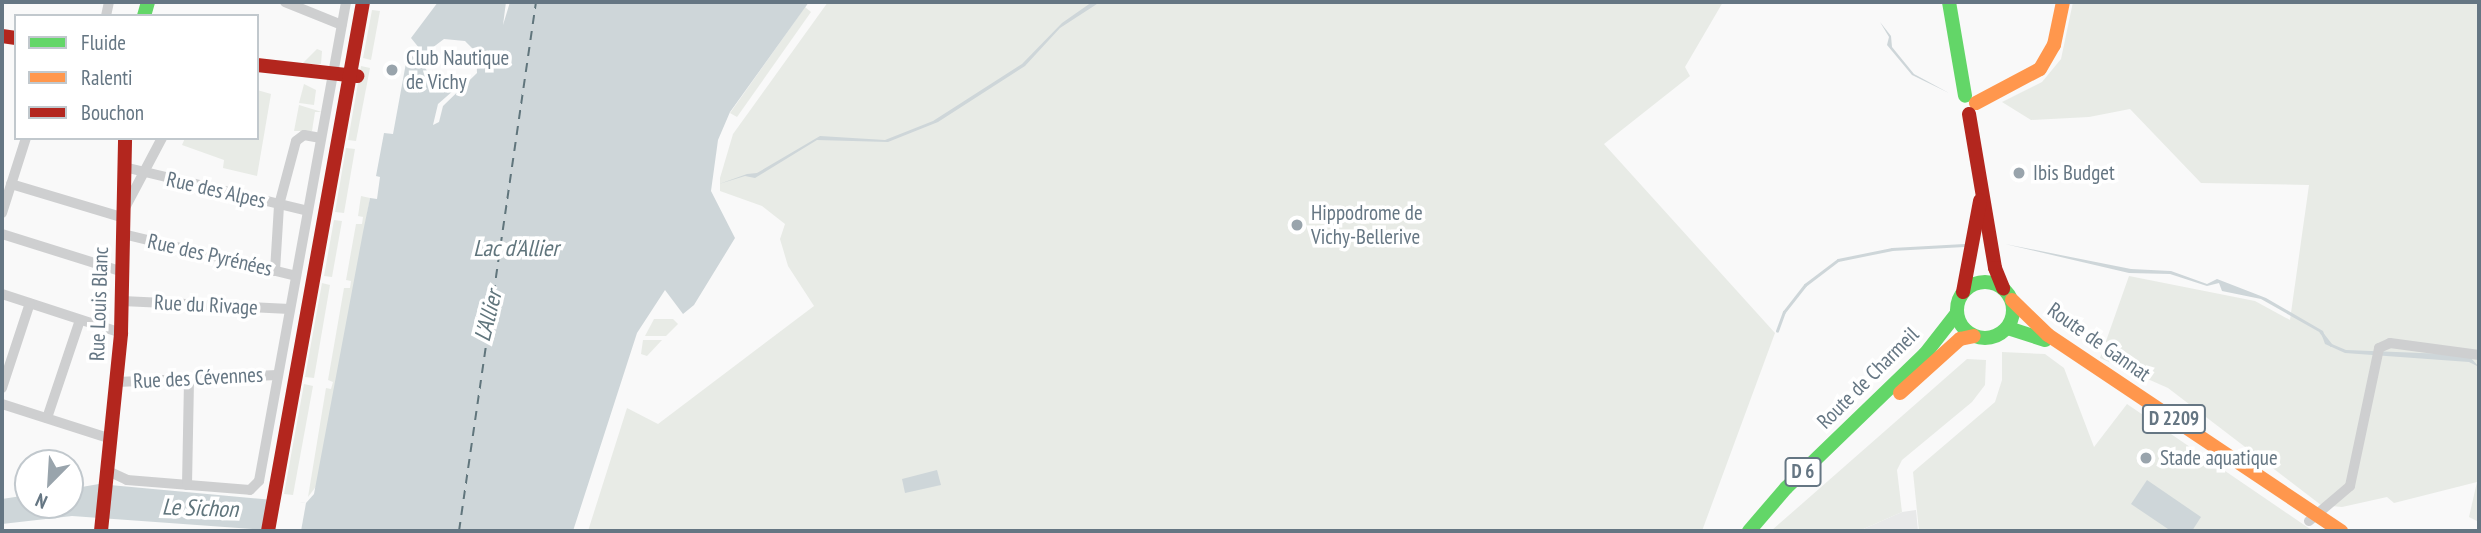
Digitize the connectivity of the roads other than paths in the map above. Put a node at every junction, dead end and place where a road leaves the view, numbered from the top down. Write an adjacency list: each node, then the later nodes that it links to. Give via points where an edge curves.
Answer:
1 (285, 2): 7 (street)
2 (346, 2): 7 (street)
3 (363, 2): 10 (main road)
4 (370, 2): 10 (main road)
5 (1949, 2): 11 (main road, D 2209)
6 (2063, 2): 11 (main road, via 2054,45 2040,69)
7 (342, 25): 9 (street)
8 (259, 65): 9 (main road)
9 (333, 72): 10 (main road); 12 (street)
10 (353, 76): 51 (main road)
11 (1970, 104): 18 (main road, D 2209)
12 (321, 138): 20 (street, via 304,135 296,141); 21 (street)
13 (25, 140): 19 (street)
14 (125, 140): 16 (main road, Rue Louis Blanc)
15 (161, 140): 17 (street)
16 (124, 167): 17 (street, Rue des Alpes); 23 (main road, Rue Louis Blanc)
17 (143, 173): 20 (street, Rue des Alpes); 23 (street)
18 (1980, 177): 29 (main road, D 2209, via 1980,212); 31 (main road, D 2209, via 1995,268)
19 (11, 184): 22 (street); 23 (street)
20 (279, 205): 21 (street, Rue des Alpes); 26 (street)
21 (308, 211): 28 (street)
22 (2, 213)
23 (124, 214): 25 (main road, Rue Louis Blanc)
24 (2, 234): 27 (street)
25 (123, 234): 26 (street, Rue des Pyrénées); 27 (main road, Rue Louis Blanc)
26 (275, 271): 28 (street, Rue des Pyrénées)
27 (123, 272): 32 (main road, Rue Louis Blanc)
28 (296, 276): 34 (street)
29 (1963, 292): 31 (main road, via 1982,282); 35 (main road)
30 (2, 294): 33 (street)
31 (2007, 294): 37 (main road, via 2014,314); 52 (main road, Route de Gannat / D 2209, via 2048,335)
32 (122, 301): 34 (street, Rue du Rivage); 38 (main road, Rue Louis Blanc)
33 (30, 303): 36 (street); 44 (street)
34 (290, 309): 41 (street)
35 (1957, 313): 39 (main road, via 1962,327); 56 (main road, Route de Charmeil / D 6, via 1925,354 1786,488)
36 (80, 320): 38 (street); 46 (street)
37 (2008, 328): 39 (main road, via 1996,337); 52 (main road, Route de Gannat / D 2209, via 2044,339)
38 (121, 333): 43 (main road, Rue Louis Blanc)
39 (1974, 336): 57 (main road, Route de Charmeil / D 6, via 1959,338 1800,488)
40 (2479, 355): 52 (street, via 2390,343 2378,353 2350,486)
41 (278, 375): 42 (street, Rue des Cévennes); 49 (street)
42 (189, 378): 43 (street, Rue des Cévennes); 50 (street)
43 (117, 382): 47 (main road, Rue Louis Blanc)
44 (2, 388)
45 (2, 404): 46 (street)
46 (47, 418): 47 (street)
47 (111, 439): 48 (main road, Rue Louis Blanc)
48 (108, 471): 50 (street, via 127,480); 53 (main road, Rue Louis Blanc)
49 (259, 481): 50 (street, via 250,490); 51 (street)
50 (187, 485)
51 (277, 492): 54 (main road); 55 (main road)
52 (2312, 517): 58 (main road, Route de Gannat / D 2209); 59 (main road, Route de Gannat / D 2209)
53 (102, 527)
54 (268, 531)
55 (275, 531)
56 (1749, 531)
57 (1761, 531)
58 (2323, 531)
59 (2341, 531)

